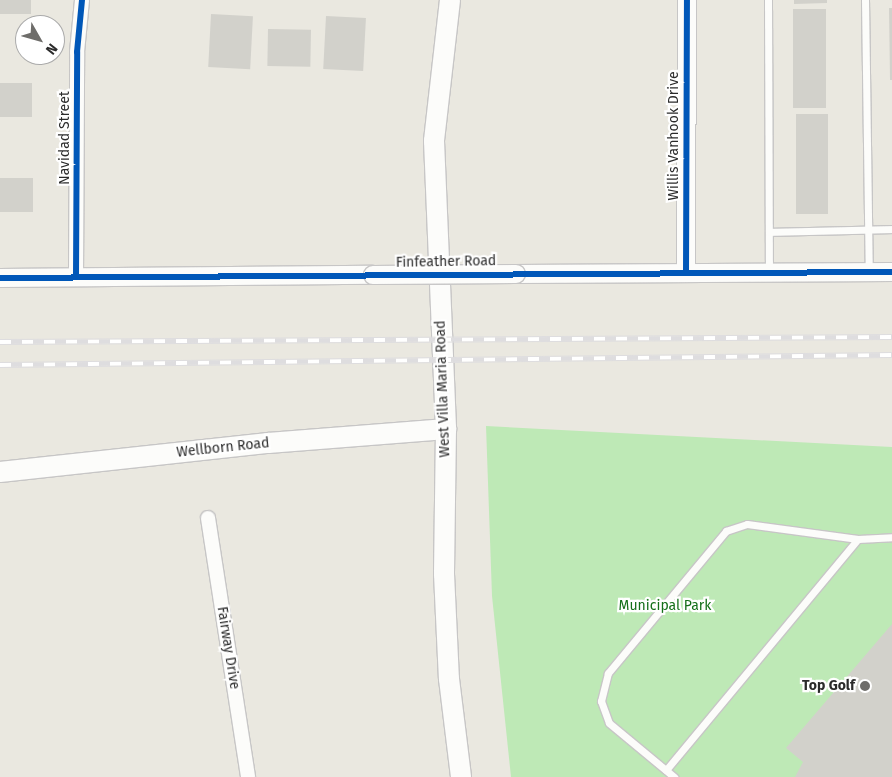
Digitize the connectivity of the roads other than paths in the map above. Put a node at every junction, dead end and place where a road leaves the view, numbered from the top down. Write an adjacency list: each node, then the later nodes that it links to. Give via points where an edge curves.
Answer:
1 (82, 0): 13 (street, Navidad Street, via 77,52)
2 (450, 0): 15 (main road, West Villa Maria Road, via 434,142)
3 (687, 0): 11 (street, Willis Vanhook Drive)
4 (768, 0): 8 (lane)
5 (865, 0): 6 (lane)
6 (868, 229): 7 (lane); 8 (lane); 9 (lane)
7 (892, 229)
8 (769, 232): 12 (lane)
9 (870, 272): 10 (street, Finfeather Road); 12 (street, Finfeather Road)
10 (892, 272)
11 (686, 273): 12 (street, Finfeather Road); 13 (street, Finfeather Road, bridge)
12 (769, 273)
13 (76, 277): 14 (street, Finfeather Road)
14 (0, 278)
15 (446, 429): 16 (main road, Wellborn Road, via 268,443); 22 (main road, West Villa Maria Road, via 444,584 448,679)
16 (0, 472)
17 (208, 518): 21 (street, Fairway Drive)
18 (892, 537): 19 (lane)
19 (858, 539): 20 (lane); 20 (lane, via 747,524 726,531 608,673 601,701 609,724)
20 (666, 770): 23 (lane)
21 (248, 777)
22 (461, 777)
23 (674, 777)

